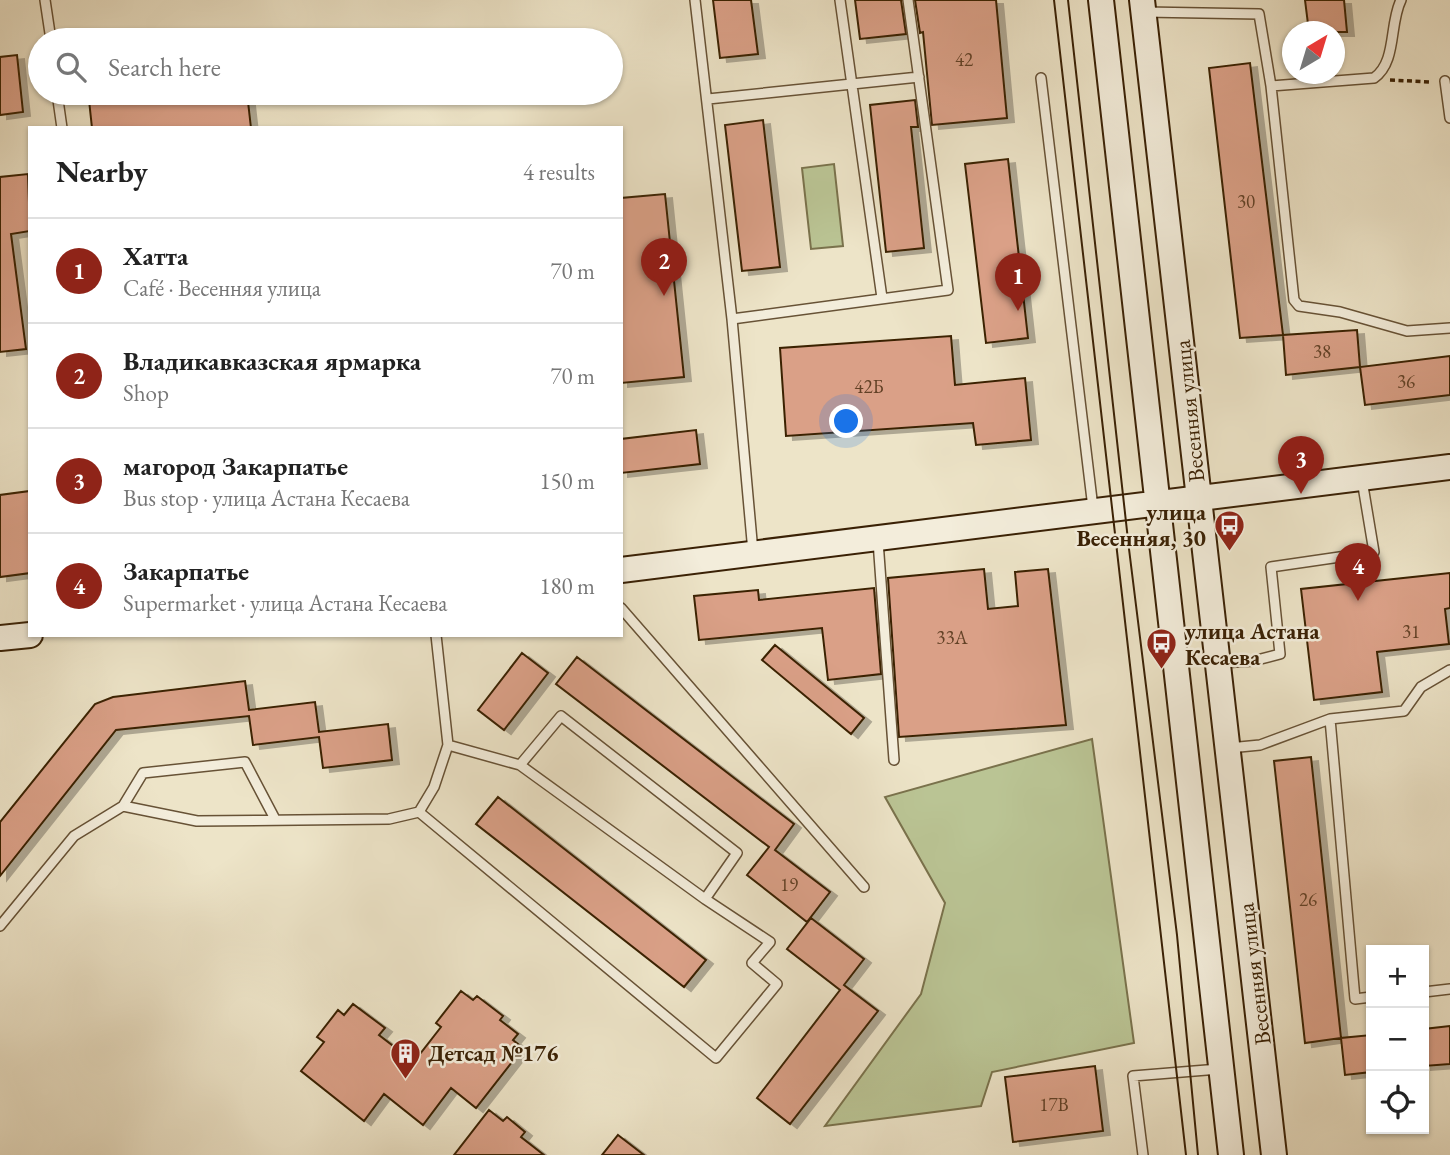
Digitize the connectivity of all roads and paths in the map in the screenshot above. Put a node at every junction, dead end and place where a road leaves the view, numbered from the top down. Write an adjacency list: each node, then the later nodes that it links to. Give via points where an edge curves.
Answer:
1 (45, 0): 8 (lane)
2 (695, 0): 15 (lane)
3 (840, 0): 13 (lane)
4 (908, 0): 9 (lane)
5 (1101, 0): 25 (street, Весенняя улица)
6 (1401, 0): 11 (lane, via 1392,18 1388,61)
7 (1143, 6): 14 (lane, via 1259,14); 24 (street, Весенняя улица)
8 (49, 28)
9 (919, 77): 13 (lane); 19 (lane, via 948,290)
10 (1041, 78): 26 (lane)
11 (1374, 78): 12 (path); 14 (lane)
12 (1445, 81): 17 (lane)
13 (852, 84): 15 (lane); 19 (lane)
14 (1271, 86): 21 (lane, via 1294,300 1308,309 1340,312 1407,331)
15 (708, 99): 20 (lane)
16 (59, 105): 18 (lane)
17 (1450, 118)
18 (62, 126)
19 (882, 298): 20 (lane)
20 (732, 318): 28 (lane)
21 (1450, 328)
22 (1450, 467): 23 (street)
23 (1362, 477): 24 (street); 34 (lane, via 1374,552 1271,566 1280,654)
24 (1199, 497): 25 (street); 34 (street, Весенняя улица)
25 (1158, 502): 26 (street); 50 (street, Весенняя улица)
26 (1093, 510): 27 (street)
27 (878, 540): 28 (street); 39 (lane)
28 (753, 554): 29 (street)
29 (623, 570)
30 (623, 610): 44 (lane)
31 (28, 635): 33 (street)
32 (436, 637): 37 (lane)
33 (0, 638)
34 (1218, 663): 38 (street, Весенняя улица)
35 (1450, 670): 36 (lane, via 1421,687 1404,711)
36 (1330, 719): 38 (lane, via 1260,745); 49 (lane, via 1355,999)
37 (448, 745): 40 (lane); 42 (lane, via 434,787)
38 (1228, 748): 53 (street, Весенняя улица)
39 (894, 760)
40 (520, 765): 45 (lane); 45 (lane, via 561,716 737,853)
41 (123, 806): 43 (lane, via 197,821); 43 (lane, via 143,773 245,762); 46 (lane, via 74,836)
42 (419, 812): 43 (lane, via 389,819); 45 (lane, via 716,1058 777,984 752,963 770,942)
43 (275, 819)
44 (864, 887)
45 (705, 899)
46 (0, 926)
47 (1450, 989): 48 (lane)
48 (1429, 991)
49 (1366, 998)
50 (1221, 1068): 51 (lane, via 1133,1076); 52 (street, Весенняя улица)
51 (1143, 1155)
52 (1231, 1155)
53 (1274, 1155)

